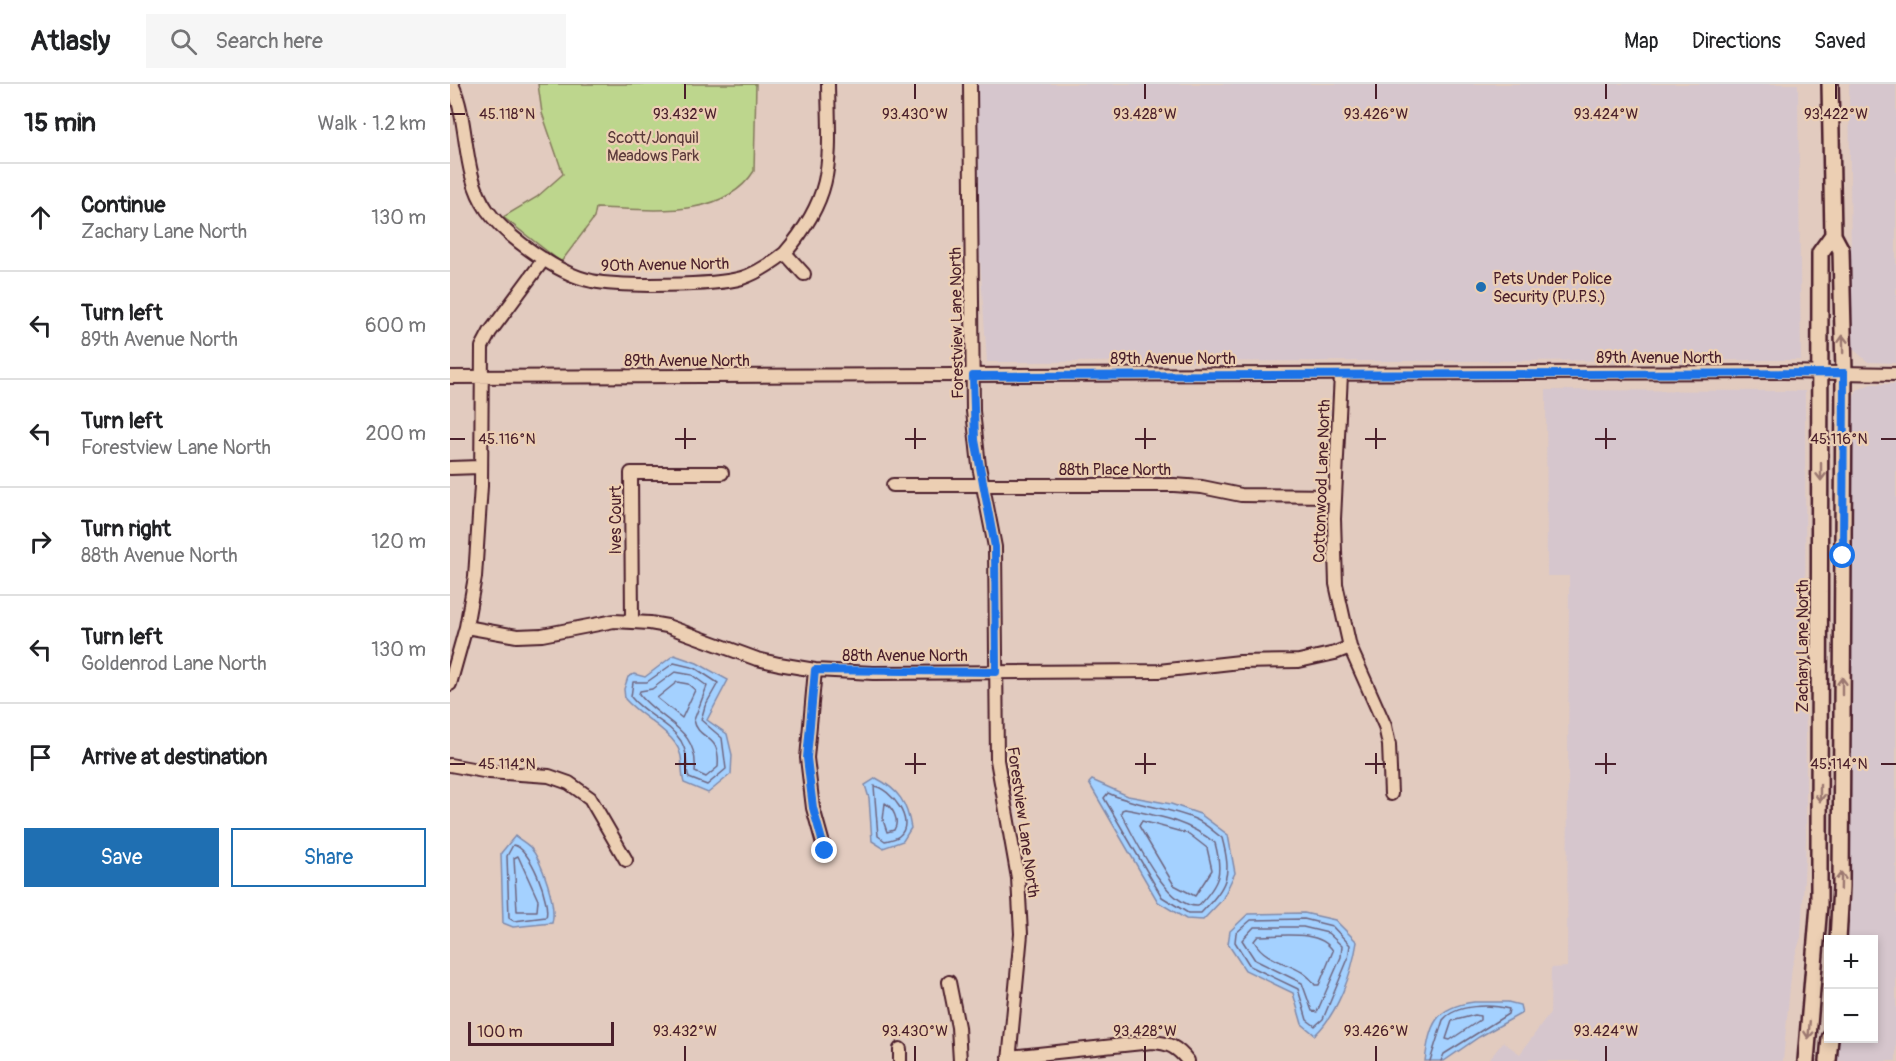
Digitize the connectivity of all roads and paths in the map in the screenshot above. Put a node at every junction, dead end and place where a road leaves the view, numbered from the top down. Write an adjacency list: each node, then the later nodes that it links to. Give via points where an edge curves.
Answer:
1 (452, 84): 7 (street, 90th Avenue North, via 459,100 471,178 478,195 499,223)
2 (828, 84): 6 (street, via 829,158 825,190 819,206)
3 (970, 84): 13 (street, Forestview Lane North)
4 (1830, 84): 5 (main road, Zachary Lane North)
5 (1833, 235): 9 (main road, Zachary Lane North, via 1820,253); 10 (main road, Zachary Lane North, one-way to 5, via 1841,250)
6 (785, 253): 7 (street, 90th Avenue North, via 743,277 713,282 592,281 568,274); 8 (street)
7 (544, 259): 15 (street, via 484,341)
8 (804, 274)
9 (1821, 372): 10 (street, 89th Avenue North); 11 (street, 89th Avenue North); 38 (main road, Zachary Lane North, one-way to 38, via 1819,905)
10 (1844, 373): 12 (street, 89th Avenue North); 32 (main road, Zachary Lane North, one-way to 10, via 1842,876)
11 (1341, 374): 13 (street, 89th Avenue North); 21 (street, Cottonwood Lane North)
12 (1896, 374)
13 (973, 376): 15 (street, 89th Avenue North); 20 (street, Forestview Lane North, via 975,440)
14 (450, 377): 15 (street, 89th Avenue North)
15 (481, 377): 16 (street)
16 (480, 467): 17 (street); 23 (street, via 475,577)
17 (450, 468)
18 (722, 473): 22 (street, Ives Court, via 631,473)
19 (893, 485): 20 (street, 88th Place North)
20 (983, 485): 21 (street, 88th Place North, via 1173,485 1241,495); 26 (street, Forestview Lane North, via 995,547)
21 (1335, 496): 24 (street, Cottonwood Lane North, via 1336,584)
22 (632, 621): 23 (street, 88th Avenue North, via 517,636); 25 (street, 88th Avenue North, via 667,626 757,659)
23 (466, 627): 27 (street)
24 (1350, 647): 26 (street, 88th Avenue North, via 1308,660 1240,662 1159,671); 29 (street, Cottonwood Lane North, via 1385,726)
25 (815, 670): 26 (street, 88th Avenue North); 30 (street, via 807,758 813,808)
26 (996, 672): 35 (street, Forestview Lane North, via 998,768 1018,878 1021,934)
27 (450, 684)
28 (450, 765): 31 (street, via 549,776 569,783 590,798)
29 (1391, 794)
30 (825, 851)
31 (626, 860)
32 (1838, 935)
33 (949, 982): 36 (street)
34 (1830, 1043): 39 (main road)
35 (1009, 1059): 37 (street, via 1152,1042 1179,1049)
36 (960, 1061)
37 (1188, 1061)
38 (1806, 1061)
39 (1828, 1061)

